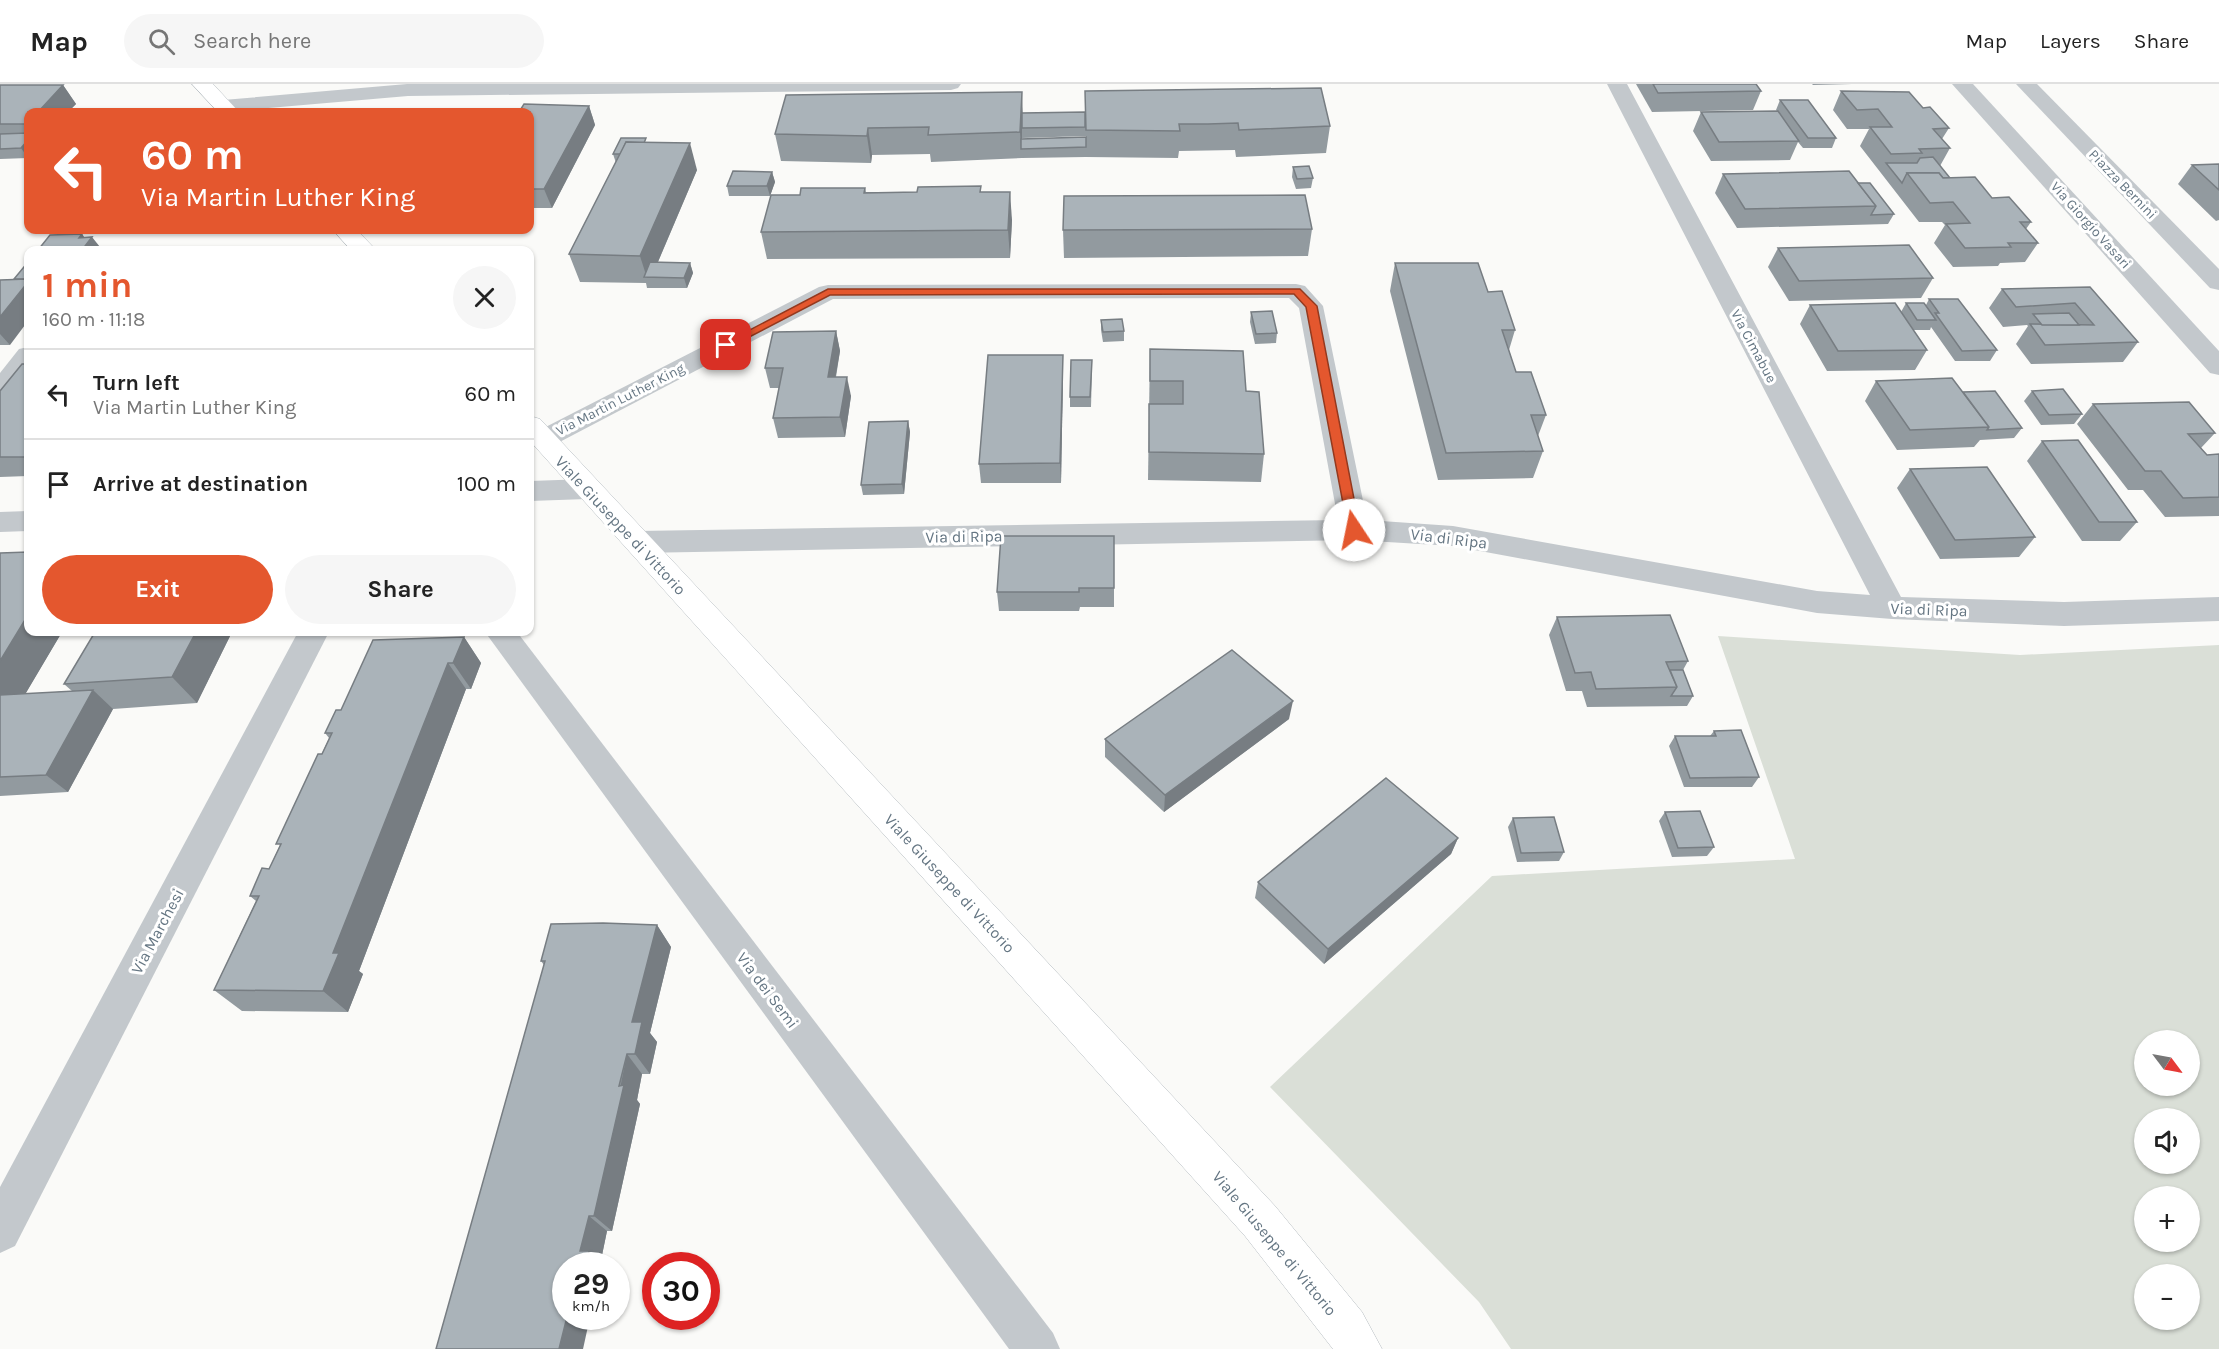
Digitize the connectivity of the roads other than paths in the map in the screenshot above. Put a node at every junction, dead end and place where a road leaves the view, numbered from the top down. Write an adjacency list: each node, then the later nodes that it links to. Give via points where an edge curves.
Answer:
1 (202, 84): 7 (main road)
2 (951, 84): 6 (street)
3 (1617, 84): 22 (street, Via Cimabue)
4 (1962, 84): 13 (street, Via Giorgio Vasari)
5 (2026, 84): 11 (street, Piazza Bernini)
6 (758, 86): 8 (street, via 408,90)
7 (225, 108)
8 (236, 108)
9 (348, 234): 10 (main road)
10 (360, 246)
11 (2219, 283)
12 (24, 360): 14 (street)
13 (2219, 367)
14 (0, 391)
15 (536, 432): 16 (main road, Viale Giuseppe di Vittorio); 20 (street, Via Martin Luther King, via 828,292 1296,291 1311,306)
16 (587, 489): 17 (street); 21 (main road, Viale Giuseppe di Vittorio)
17 (534, 491)
18 (24, 520): 19 (street)
19 (0, 522)
20 (1354, 530): 21 (street, Via di Ripa); 22 (street, Via di Ripa, via 1454,536 1817,602)
21 (638, 542): 28 (main road, Viale Giuseppe di Vittorio, via 1260,1221)
22 (1892, 608): 23 (street, Via di Ripa, via 2064,614)
23 (2219, 609)
24 (311, 636): 26 (street, Via Marchesi)
25 (503, 636): 27 (street, Via dei Semi)
26 (0, 1231)
27 (1036, 1349)
28 (1359, 1349)

